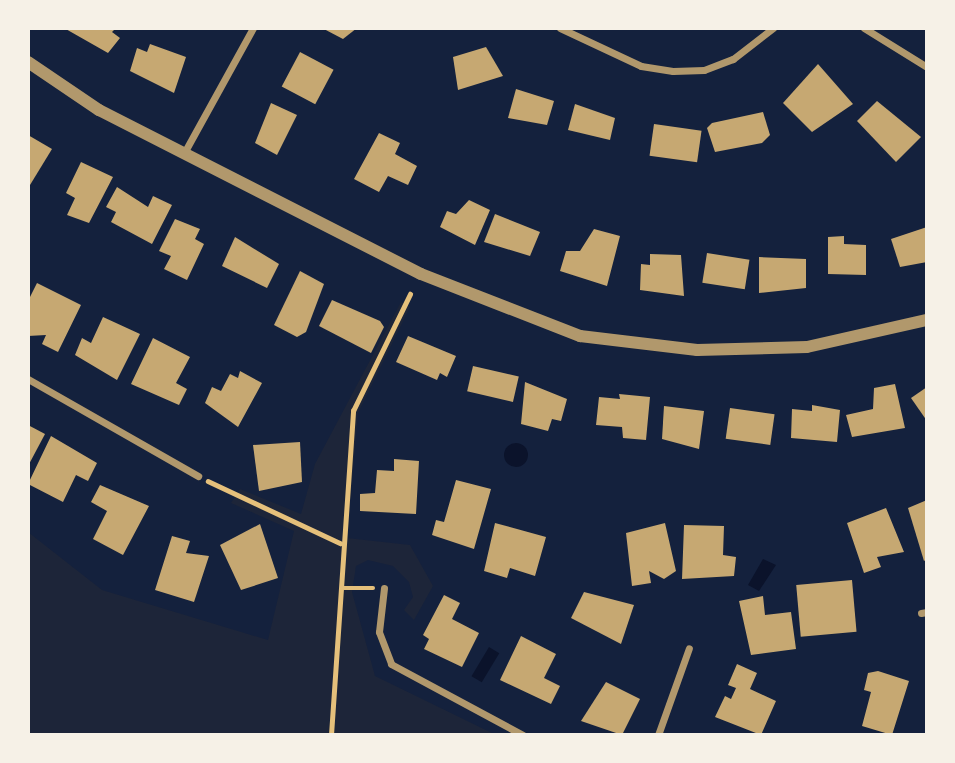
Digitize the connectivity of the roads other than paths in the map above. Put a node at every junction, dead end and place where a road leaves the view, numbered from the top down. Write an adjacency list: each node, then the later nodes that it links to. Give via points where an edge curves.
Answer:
1 (253, 28): 7 (street)
2 (560, 28): 3 (street, via 641,66 673,71 704,70 733,59)
3 (774, 28)
4 (864, 28): 6 (street)
5 (28, 62): 7 (street)
6 (927, 67)
7 (184, 154): 8 (street, via 465,295 580,336 697,350 807,347)
8 (927, 320)
9 (28, 379): 10 (street)
10 (198, 476)
11 (384, 588): 13 (street, via 379,632 391,664)
12 (689, 648): 14 (street)
13 (523, 735)
14 (659, 735)

